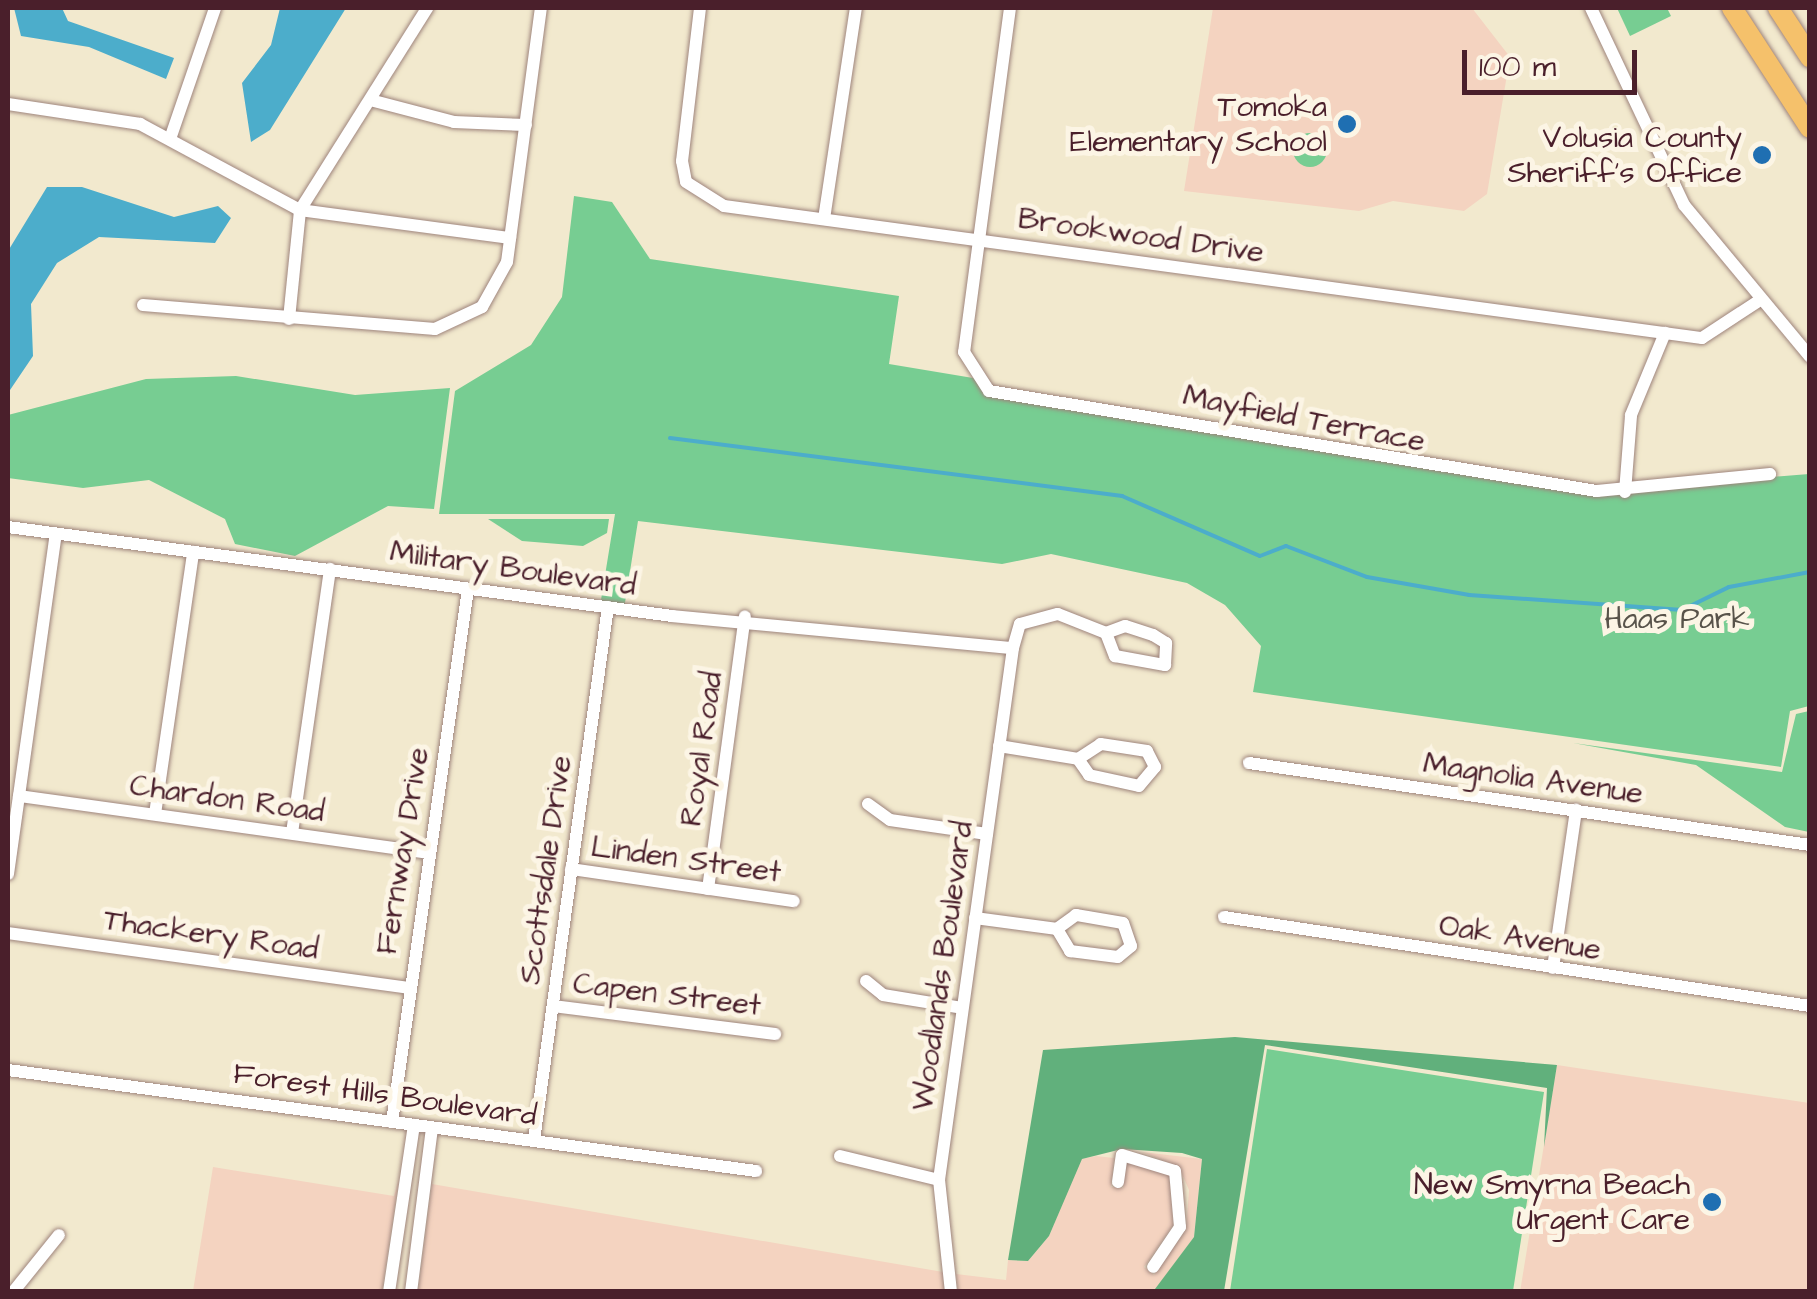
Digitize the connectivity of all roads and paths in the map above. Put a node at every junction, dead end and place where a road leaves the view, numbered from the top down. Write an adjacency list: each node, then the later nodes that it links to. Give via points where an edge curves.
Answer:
1 (214, 8): 16 (street)
2 (426, 8): 11 (street)
3 (541, 8): 14 (street)
4 (700, 8): 18 (street, Brookwood Drive, via 682,129 686,182 724,206)
5 (856, 8): 18 (street)
6 (1010, 8): 20 (street, Mayfield Terrace)
7 (1590, 8): 21 (street, via 1666,174)
8 (1732, 8): 13 (main road)
9 (1778, 8): 10 (main road)
10 (1810, 57)
11 (374, 101): 14 (street, via 454,122); 17 (street)
12 (8, 104): 16 (street, via 88,110)
13 (1804, 111): 15 (main road)
14 (526, 125): 19 (street)
15 (1810, 128)
16 (171, 136): 17 (street)
17 (300, 210): 19 (street); 23 (street)
18 (824, 219): 20 (street, Brookwood Drive)
19 (510, 238): 23 (street, via 496,287 462,320 435,329)
20 (979, 240): 24 (street, Brookwood Drive); 27 (street, Mayfield Terrace, via 964,352 990,391 1464,474)
21 (1760, 300): 24 (street, Brookwood Drive, via 1702,338); 25 (street)
22 (143, 305): 23 (street)
23 (290, 320)
24 (1665, 333): 27 (street, via 1630,416)
25 (1810, 357)
26 (1770, 474): 27 (street, Mayfield Terrace)
27 (1625, 492)
28 (8, 528): 29 (street, Military Boulevard)
29 (56, 534): 30 (street, Military Boulevard); 40 (street)
30 (192, 552): 31 (street, Military Boulevard); 43 (street)
31 (330, 570): 32 (street, Military Boulevard); 44 (street)
32 (468, 589): 33 (street, Military Boulevard); 47 (street, Fernway Drive)
33 (608, 607): 34 (street, Military Boulevard); 48 (street, Scottsdale Drive)
34 (744, 617): 36 (street, Military Boulevard); 50 (street, Royal Road)
35 (1106, 633): 35 (street, via 1106,648 1143,666 1156,670 1170,655 1154,635 1125,626); 36 (street, via 1038,614 1020,624)
36 (1013, 648): 37 (street, Woodlands Boulevard)
37 (999, 746): 38 (street); 45 (street, Woodlands Boulevard)
38 (1078, 759): 38 (street, via 1089,776 1139,786 1155,767 1147,751 1102,744)
39 (1249, 763): 42 (street, Magnolia Avenue)
40 (19, 796): 43 (street, Chardon Road); 49 (street)
41 (868, 804): 45 (street, via 890,820)
42 (1576, 810): 46 (street, Magnolia Avenue); 56 (street)
43 (155, 814): 44 (street, Chardon Road)
44 (292, 833): 47 (street, Chardon Road)
45 (987, 834): 52 (street, Woodlands Boulevard)
46 (1810, 845)
47 (429, 853): 58 (street, Fernway Drive)
48 (571, 869): 50 (street, Linden Street); 59 (street, Scottsdale Drive)
49 (8, 874)
50 (708, 889): 51 (street, Linden Street)
51 (794, 901)
52 (975, 918): 54 (street); 61 (street, Woodlands Boulevard)
53 (1224, 918): 56 (street, Oak Avenue)
54 (1056, 928): 54 (street, via 1070,950 1118,957 1130,946 1123,922 1076,916)
55 (8, 933): 58 (street, Thackery Road)
56 (1552, 968): 60 (street, Oak Avenue)
57 (866, 981): 61 (street, via 883,995)
58 (408, 988): 64 (street, Fernway Drive)
59 (553, 1006): 62 (street, Capen Street); 67 (street, Scottsdale Drive)
60 (1810, 1006)
61 (962, 1008): 70 (street, Woodlands Boulevard)
62 (775, 1034)
63 (8, 1070): 64 (street, Forest Hills Boulevard)
64 (392, 1122): 65 (street, Forest Hills Boulevard)
65 (414, 1125): 66 (street, Forest Hills Boulevard); 73 (street)
66 (432, 1127): 67 (street, Forest Hills Boulevard); 74 (street)
67 (534, 1140): 69 (street, Forest Hills Boulevard)
68 (840, 1156): 70 (street, via 858,1168)
69 (756, 1171)
70 (939, 1180): 79 (street, Woodlands Boulevard)
71 (1118, 1182): 75 (street, via 1122,1155 1175,1171 1180,1227)
72 (59, 1234): 76 (street)
73 (394, 1256): 74 (street); 77 (street)
74 (415, 1258): 78 (street)
75 (1153, 1267)
76 (13, 1292)
77 (389, 1292)
78 (411, 1292)
79 (951, 1292)

